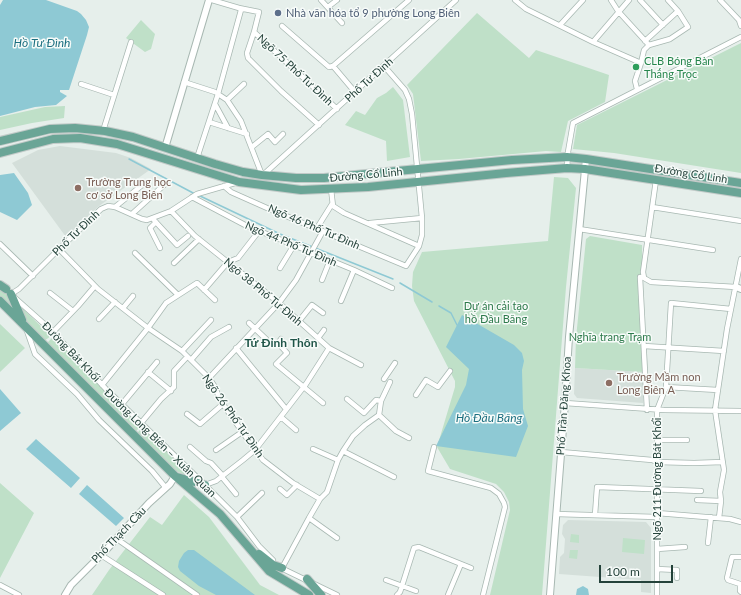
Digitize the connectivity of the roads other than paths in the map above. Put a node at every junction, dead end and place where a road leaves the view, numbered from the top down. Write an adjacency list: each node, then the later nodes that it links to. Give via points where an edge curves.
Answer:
1 (211, 0): 14 (street); 31 (street)
2 (321, 0): 13 (street)
3 (337, 0): 13 (street)
4 (409, 0): 29 (street)
5 (456, 0): 30 (street, Phố Tư Đình)
6 (515, 0): 19 (street, via 526,9)
7 (583, 0): 19 (street)
8 (611, 0): 15 (street)
9 (628, 0): 15 (street)
10 (640, 0): 18 (street)
11 (668, 0): 16 (street)
12 (720, 0): 21 (street, via 739,20)
13 (328, 7): 17 (street)
14 (240, 8): 22 (street, via 259,12); 36 (street)
15 (618, 11): 24 (street); 26 (street)
16 (678, 11): 18 (street); 27 (street, via 688,27 670,39)
17 (342, 22)
18 (663, 24): 24 (street)
19 (560, 25): 26 (street)
20 (282, 26): 29 (street, via 329,67)
21 (741, 26)
22 (254, 32): 40 (street, Ngõ 75 Phố Tư Đình); 42 (street, via 247,56 280,91)
23 (741, 37): 34 (street)
24 (645, 41): 27 (street)
25 (131, 42): 37 (street)
26 (593, 42): 28 (street)
27 (650, 45): 28 (street, via 644,50)
28 (641, 63): 34 (street, via 635,81)
29 (332, 66): 35 (street)
30 (384, 66): 35 (street, Phố Tư Đình); 57 (street, via 403,86 409,99)
31 (184, 82): 36 (street); 51 (street)
32 (81, 84): 37 (street)
33 (244, 84): 38 (street)
34 (637, 89): 53 (street, via 573,123)
35 (355, 92): 40 (street, Phố Tư Đình)
36 (218, 94): 38 (street); 39 (street)
37 (114, 95): 44 (street)
38 (227, 100): 45 (street)
39 (214, 104): 41 (street); 43 (street)
40 (337, 109): 42 (street, Phố Tư Đình)
41 (209, 122): 43 (street); 54 (street)
42 (319, 125): 59 (street, Phố Tư Đình)
43 (228, 128): 45 (street)
44 (103, 131): 47 (main road, Đường Cổ Linh); 48 (main road, Đường Cổ Linh, via 50,128)
45 (247, 134): 49 (street)
46 (283, 134): 49 (street, via 275,142 268,134)
47 (133, 137): 50 (main road); 51 (main road, Đường Cổ Linh)
48 (0, 141)
49 (252, 147): 59 (street)
50 (130, 148): 52 (main road, Đường Cổ Linh, via 67,138 39,142); 61 (main road, Đường Cổ Linh)
51 (165, 148): 54 (main road, Đường Cổ Linh)
52 (0, 153)
53 (568, 157): 55 (main road, Đường Cổ Linh); 56 (street); 57 (main road, Đường Cổ Linh)
54 (197, 158): 59 (main road, Đường Cổ Linh)
55 (586, 159): 58 (street, Phố Trần Đăng Khoa); 63 (main road, Đường Cổ Linh)
56 (567, 168): 58 (main road, Đường Cổ Linh); 62 (main road, Đường Cổ Linh)
57 (418, 169): 59 (main road, Đường Cổ Linh, via 324,178); 62 (street)
58 (585, 169): 60 (main road, Đường Cổ Linh); 80 (street, Phố Trần Đăng Khoa)
59 (262, 175)
60 (656, 180): 68 (main road, Đường Cổ Linh); 72 (street)
61 (239, 182): 66 (street); 67 (main road, Đường Cổ Linh, via 301,190)
62 (419, 182): 67 (main road, Đường Cổ Linh); 75 (street)
63 (741, 183)
64 (141, 186): 71 (street)
65 (164, 186): 74 (street)
66 (224, 186): 69 (street); 79 (street, Ngõ 46 Phố Tư Đình, via 231,192)
67 (331, 189): 70 (street)
68 (741, 193)
69 (194, 195): 73 (street); 81 (street, Ngõ 44 Phố Tư Đình, via 244,225)
70 (332, 204): 78 (street, via 344,213); 79 (street)
71 (116, 207): 74 (street); 90 (street, Phố Tư Đình, via 108,206 101,209)
72 (652, 207): 77 (street); 85 (street)
73 (171, 211): 76 (street); 84 (street, Ngõ 38 Phố Tư Đình)
74 (132, 214): 76 (street, via 142,219)
75 (422, 218): 78 (street); 88 (street)
76 (154, 220): 83 (street, via 177,245); 89 (street, via 150,228)
77 (741, 221)
78 (369, 223): 88 (street)
79 (317, 228): 82 (street, Ngõ 46 Phố Tư Đình)
80 (579, 229): 85 (street); 158 (street, Phố Trần Đăng Khoa)
81 (259, 231): 87 (street, Ngõ 44 Phố Tư Đình); 96 (street, via 238,258)
82 (323, 231): 88 (street, Ngõ 46 Phố Tư Đình, via 406,266); 92 (street)
83 (188, 236)
84 (199, 239): 96 (street, Ngõ 38 Phố Tư Đình); 97 (street)
85 (647, 240): 91 (street); 106 (street, via 643,272 647,281)
86 (0, 244): 100 (street)
87 (294, 245): 92 (street, Ngõ 44 Phố Tư Đình); 98 (street)
88 (420, 246)
89 (160, 248)
90 (58, 249): 100 (street, Phố Tư Đình); 104 (street, Ngõ 26 Phố Tư Đình)
91 (713, 250)
92 (312, 251): 95 (street, Ngõ 44 Phố Tư Đình); 116 (street, via 296,280)
93 (134, 253): 110 (street)
94 (741, 259): 106 (street)
95 (330, 260): 99 (street, Ngõ 44 Phố Tư Đình); 102 (street)
96 (228, 262): 108 (street); 116 (street, Ngõ 38 Phố Tư Đình)
97 (174, 263)
98 (280, 268)
99 (354, 270): 105 (street, Ngõ 44 Phố Tư Đình); 114 (street)
100 (33, 276): 107 (street, Phố Tư Đình, via 19,289)
101 (640, 277): 134 (street)
102 (322, 280)
103 (0, 282): 107 (street, Đường Bát Khối)
104 (95, 286): 115 (street, Ngõ 26 Phố Tư Đình); 119 (street)
105 (392, 288)
106 (738, 288): 118 (street)
107 (6, 289): 125 (main road); 130 (street, Đường Bát Khối)
108 (204, 290): 110 (street, via 197,283); 112 (street)
109 (50, 293): 119 (street)
110 (178, 295): 127 (street, via 166,303)
111 (132, 296): 117 (street)
112 (215, 300)
113 (0, 301): 125 (main road, Đường Long Biên – Xuân Quan)
114 (341, 301)
115 (115, 302): 117 (street, Ngõ 26 Phố Tư Đình); 121 (street)
116 (279, 303): 123 (street, Ngõ 38 Phố Tư Đình); 128 (street)
117 (123, 308): 127 (street, Ngõ 26 Phố Tư Đình)
118 (731, 309): 135 (street, Ngõ 211 Đường Bát Khối, via 671,303); 139 (street)
119 (73, 311): 130 (street)
120 (323, 313): 123 (street, via 312,305)
121 (99, 319)
122 (211, 320): 138 (street)
123 (299, 321): 131 (street, Ngõ 38 Phố Tư Đình)
124 (250, 323): 128 (street)
125 (24, 324): 185 (main road, Đường Long Biên – Xuân Quan); 190 (street, via 36,354)
126 (229, 327): 140 (street, via 211,337)
127 (148, 328): 138 (street, Ngõ 26 Phố Tư Đình); 149 (street)
128 (255, 328): 132 (street); 136 (street)
129 (324, 330): 131 (street)
130 (53, 332): 149 (street, Đường Bát Khối)
131 (318, 338): 137 (street, Ngõ 38 Phố Tư Đình)
132 (266, 339)
133 (281, 339): 150 (street, via 278,343 286,353 276,364)
134 (644, 346): 135 (street); 162 (street)
135 (668, 347): 139 (street); 151 (street, Ngõ 211 Đường Bát Khối)
136 (236, 348): 146 (street); 161 (street)
137 (329, 348): 143 (street, Ngõ 38 Phố Tư Đình); 150 (street)
138 (182, 350): 140 (street, Ngõ 26 Phố Tư Đình)
139 (724, 351): 153 (street)
140 (189, 359): 146 (street, Ngõ 26 Phố Tư Đình); 152 (street, via 174,371 174,387)
141 (157, 362): 144 (street)
142 (395, 363): 147 (street)
143 (361, 365)
144 (148, 372): 152 (street); 159 (street)
145 (450, 372): 154 (street, via 438,387 426,380)
146 (209, 378): 160 (street, Ngõ 26 Phố Tư Đình)
147 (384, 379)
148 (390, 382): 156 (street)
149 (102, 385): 159 (street, Đường Bát Khối)
150 (304, 387): 157 (street); 161 (street)
151 (666, 387): 153 (street); 163 (street, Ngõ 211 Đường Bát Khối)
152 (171, 390): 169 (street)
153 (718, 390): 164 (street)
154 (416, 395)
155 (347, 399): 156 (street, via 364,413 376,400)
156 (381, 401): 167 (street)
157 (323, 403)
158 (565, 403): 162 (street, Ngõ 211 Đường Bát Khối); 181 (street, Phố Trần Đăng Khoa)
159 (122, 404): 169 (street, Đường Bát Khối)
160 (223, 404): 166 (street, via 200,424); 171 (street, Ngõ 26 Phố Tư Đình)
161 (286, 409): 168 (street)
162 (647, 410): 163 (street, Ngõ 211 Đường Bát Khối)
163 (658, 410): 164 (street, Ngõ 211 Đường Bát Khối); 173 (street, Ngõ 211 Đường Bát Khối)
164 (715, 410): 165 (street, Ngõ 211 Đường Bát Khối); 184 (street)
165 (741, 411)
166 (187, 414)
167 (379, 415): 172 (street, via 396,431); 180 (street, via 353,436)
168 (281, 417): 170 (street); 179 (street)
169 (141, 423): 188 (street, Đường Bát Khối)
170 (296, 430)
171 (242, 432): 178 (street); 179 (street, Ngõ 26 Phố Tư Đình)
172 (409, 438)
173 (657, 440): 174 (street); 183 (street, Ngõ 211 Đường Bát Khối)
174 (687, 440)
175 (190, 447): 186 (street)
176 (434, 447): 235 (street, via 428,471 491,488 499,494 504,504)
177 (313, 449): 182 (street)
178 (216, 450)
179 (255, 450): 186 (street); 189 (street, Ngõ 26 Phố Tư Đình, via 263,460)
180 (343, 451): 182 (street); 187 (street)
181 (561, 452): 183 (street); 199 (street, Phố Trần Đăng Khoa)
182 (338, 460): 196 (street, via 327,492)
183 (657, 462): 184 (street); 192 (street, Ngõ 211 Đường Bát Khối)
184 (723, 462): 198 (street)
185 (175, 476): 188 (main road); 190 (street, Phố Thạch Cầu); 209 (main road, Đường Long Biên – Xuân Quan, via 220,514)
186 (223, 476): 188 (street); 195 (street)
187 (394, 477)
188 (206, 485): 203 (street, Đường Bát Khối)
189 (297, 485): 191 (street, via 287,495); 196 (street, Ngõ 26 Phố Tư Đình)
190 (166, 488): 208 (street, Phố Thạch Cầu)
191 (280, 489)
192 (657, 490): 193 (street); 200 (street, via 597,487); 201 (street, Ngõ 211 Đường Bát Khối)
193 (700, 490)
194 (262, 493): 203 (street)
195 (236, 494)
196 (320, 499): 204 (street)
197 (697, 500): 198 (street)
198 (721, 501): 205 (street)
199 (556, 514): 200 (street); 236 (street, Phố Trần Đăng Khoa)
200 (595, 515): 201 (street)
201 (657, 515): 202 (street); 212 (street, Ngõ 211 Đường Bát Khối)
202 (711, 517): 205 (street); 210 (street)
203 (237, 518): 216 (street, Đường Bát Khối, via 259,546)
204 (309, 518): 207 (street); 216 (street)
205 (719, 518): 206 (street)
206 (741, 522)
207 (337, 538)
208 (117, 539): 213 (street, Phố Thạch Cầu); 229 (street)
209 (242, 539): 216 (main road, via 266,561); 230 (main road, Đường Long Biên – Xuân Quan, via 269,571)
210 (708, 543)
211 (685, 547): 212 (street)
212 (657, 549): 218 (street, Ngõ 211 Đường Bát Khối)
213 (101, 555): 227 (street, Phố Thạch Cầu, via 71,585); 228 (street)
214 (741, 557): 225 (street, via 733,556 727,579 740,584)
215 (461, 564): 217 (street); 223 (street, via 419,547 414,548); 234 (street)
216 (282, 568): 220 (street, Đường Bát Khối)
217 (471, 568)
218 (657, 569): 219 (street, via 677,570); 237 (street, Ngõ 211 Đường Bát Khối)
219 (677, 578)
220 (307, 579): 231 (main road); 232 (street, Đường Bát Khối)
221 (386, 580): 223 (street)
222 (0, 585): 226 (street)
223 (402, 585): 224 (street); 233 (street)
224 (416, 591)
225 (741, 592)
226 (19, 595)
227 (65, 595)
228 (163, 595)
229 (197, 595)
230 (309, 595)
231 (321, 595)
232 (337, 595)
233 (397, 595)
234 (448, 595)
235 (483, 595)
236 (550, 595)
237 (657, 595)

